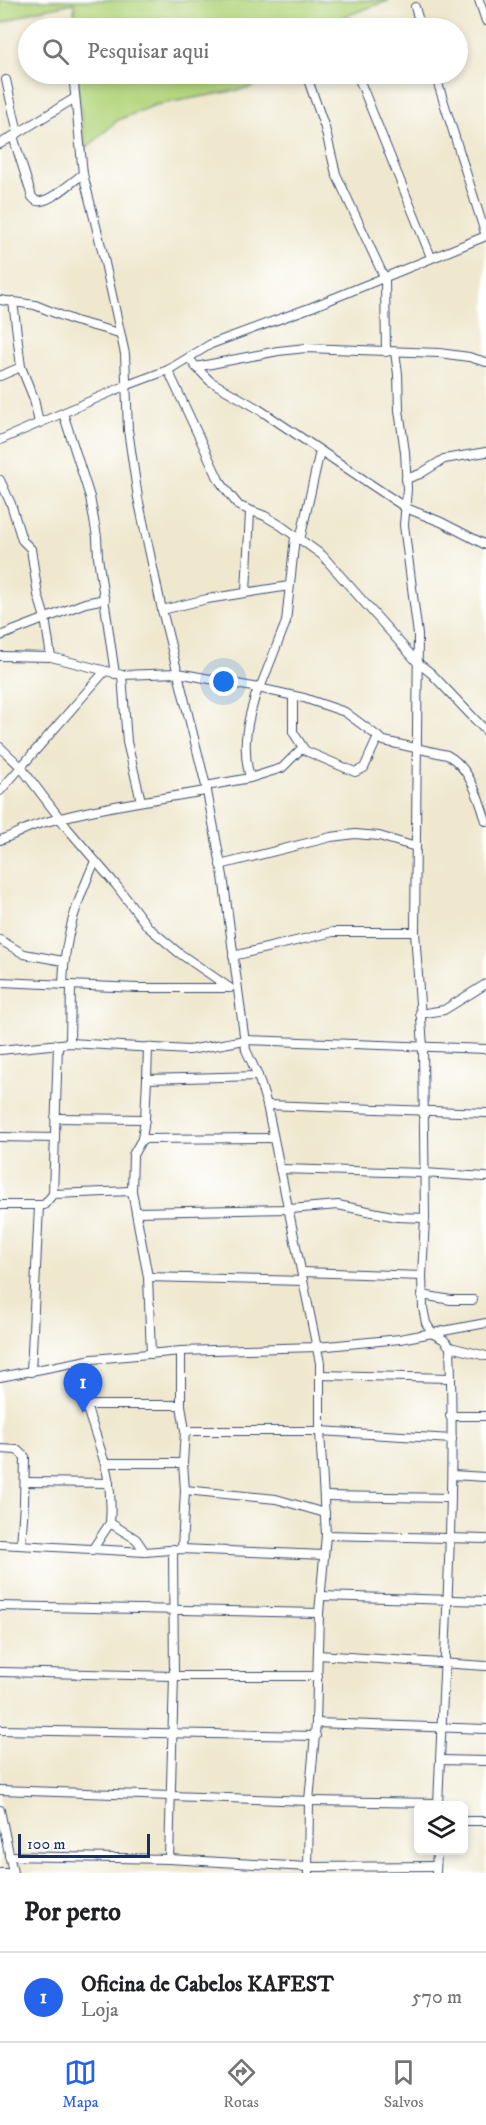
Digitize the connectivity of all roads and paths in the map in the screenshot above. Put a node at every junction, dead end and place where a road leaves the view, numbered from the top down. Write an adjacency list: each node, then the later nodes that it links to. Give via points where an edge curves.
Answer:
1 (479, 0): 4 (street)
2 (415, 7): 3 (street)
3 (418, 18)
4 (486, 21)
5 (6, 80): 11 (street)
6 (74, 84): 10 (street)
7 (310, 84): 16 (street, via 336,174)
8 (361, 84): 15 (street)
9 (438, 84): 14 (street)
10 (75, 99): 11 (street); 13 (street)
11 (16, 135): 12 (street); 13 (street, via 35,200 54,196)
12 (0, 144)
13 (83, 174): 19 (street)
14 (486, 236): 15 (street)
15 (431, 257): 16 (street)
16 (385, 279): 20 (street); 22 (street, via 211,344)
17 (0, 300): 18 (street)
18 (13, 301): 19 (street); 24 (street)
19 (119, 333): 28 (street, via 127,368)
20 (386, 352): 21 (street); 25 (street, via 306,348)
21 (395, 352): 23 (street, via 439,353); 34 (street)
22 (189, 358): 25 (street); 26 (street)
23 (486, 362)
24 (21, 367): 27 (street); 30 (street)
25 (195, 367): 32 (street, via 210,381)
26 (168, 370): 28 (street); 37 (street, via 219,480 239,506)
27 (0, 376)
28 (125, 386): 29 (street); 43 (street, via 138,498)
29 (63, 413): 30 (street); 42 (street, via 90,497)
30 (39, 423): 31 (street)
31 (0, 440)
32 (320, 451): 36 (street); 38 (street)
33 (486, 452): 34 (street, via 444,459)
34 (406, 479): 36 (street)
35 (0, 480): 44 (street, via 22,540 31,549)
36 (406, 508): 39 (street); 48 (street, via 404,525)
37 (250, 512): 38 (street, via 265,516); 41 (street)
38 (297, 538): 40 (street); 48 (street, via 322,555)
39 (486, 545)
40 (289, 586): 41 (street); 52 (street, via 286,622)
41 (246, 592): 43 (street)
42 (105, 599): 44 (street); 51 (street)
43 (162, 610): 50 (street)
44 (45, 618): 45 (street); 47 (street)
45 (0, 636)
46 (0, 656): 47 (street)
47 (51, 657): 49 (street)
48 (418, 663): 54 (street); 57 (street)
49 (105, 671): 51 (street); 59 (street)
50 (178, 674): 51 (street); 52 (street); 61 (street)
51 (119, 675): 63 (street, via 127,742)
52 (258, 688): 53 (street); 60 (street, via 246,724)
53 (293, 696): 55 (street, via 345,712); 58 (street, via 293,732)
54 (486, 731)
55 (378, 737): 57 (street); 58 (street, via 364,768 355,772)
56 (0, 747): 59 (street)
57 (417, 748): 65 (street, via 454,758 476,794); 67 (street)
58 (304, 749): 60 (street, via 299,749 282,768)
59 (20, 766): 62 (street); 64 (street)
60 (250, 778): 61 (street)
61 (206, 788): 63 (street); 69 (street)
62 (0, 791)
63 (141, 801): 64 (street)
64 (60, 819): 66 (street); 68 (street)
65 (486, 821)
66 (0, 840)
67 (416, 847): 69 (street, via 379,836 355,834); 70 (street)
68 (95, 861): 73 (street, via 76,905); 77 (street, via 148,927)
69 (220, 865): 72 (street)
70 (415, 932): 72 (street, via 333,932); 78 (street)
71 (0, 940): 73 (street, via 24,954)
72 (234, 956): 77 (street)
73 (63, 961): 76 (street)
74 (0, 982): 76 (street)
75 (486, 984): 78 (street, via 444,1010)
76 (67, 985): 77 (street); 80 (street)
77 (233, 989): 79 (street)
78 (420, 1014): 83 (street)
79 (245, 1040): 82 (street, via 189,1050); 83 (street); 86 (street)
80 (70, 1043): 81 (street); 82 (street)
81 (58, 1045): 85 (street); 91 (street)
82 (148, 1047): 87 (street)
83 (423, 1047): 84 (street); 89 (street)
84 (486, 1049)
85 (0, 1050)
86 (258, 1076): 87 (street); 88 (street)
87 (147, 1079): 92 (street)
88 (267, 1105): 89 (street); 95 (street)
89 (422, 1110): 90 (street); 98 (street)
90 (486, 1113)
91 (55, 1118): 92 (street); 94 (street)
92 (145, 1119): 96 (street)
93 (0, 1137): 94 (street)
94 (55, 1138): 101 (street)
95 (273, 1138): 96 (street); 97 (street)
96 (142, 1139): 100 (street, via 133,1155)
97 (280, 1169): 98 (street); 104 (street)
98 (424, 1173): 99 (street); 106 (street)
99 (486, 1177)
100 (132, 1191): 101 (street); 105 (street)
101 (53, 1194): 103 (street)
102 (0, 1205): 103 (street)
103 (39, 1206): 120 (street)
104 (290, 1209): 105 (street); 106 (street, via 338,1205 397,1217); 109 (street)
105 (136, 1212): 107 (street)
106 (425, 1218): 108 (street)
107 (148, 1276): 109 (street); 117 (street)
108 (422, 1276): 109 (street); 110 (street)
109 (303, 1277): 114 (street)
110 (422, 1295): 111 (street); 113 (street, via 426,1323)
111 (473, 1300)
112 (486, 1323): 113 (street)
113 (433, 1334): 114 (street); 115 (street)
114 (317, 1347): 116 (street); 121 (street)
115 (450, 1347): 118 (street); 123 (street)
116 (181, 1351): 117 (street); 125 (street)
117 (151, 1354): 119 (street)
118 (486, 1356)
119 (75, 1364): 120 (street); 124 (street)
120 (31, 1372): 122 (street)
121 (320, 1375): 123 (street); 129 (street)
122 (0, 1377)
123 (451, 1378): 126 (street)
124 (86, 1405): 125 (street); 132 (street)
125 (181, 1405): 128 (street)
126 (450, 1416): 127 (street); 130 (street)
127 (486, 1416)
128 (185, 1431): 129 (street); 133 (street)
129 (320, 1431): 130 (street); 139 (street)
130 (452, 1439): 134 (street)
131 (0, 1449): 136 (street, via 22,1453)
132 (106, 1463): 133 (street); 137 (street)
133 (183, 1464): 138 (street)
134 (452, 1475): 135 (street); 140 (street)
135 (486, 1477)
136 (25, 1482): 137 (street); 147 (street)
137 (109, 1483): 142 (street)
138 (185, 1490): 141 (street, via 276,1499); 148 (street)
139 (324, 1496): 140 (street); 141 (street)
140 (451, 1498): 144 (street)
141 (325, 1513): 143 (street)
142 (110, 1523): 149 (street); 150 (street, via 136,1539)
143 (326, 1535): 144 (street); 151 (street)
144 (449, 1537): 145 (street); 153 (street)
145 (486, 1539)
146 (0, 1545): 147 (street)
147 (21, 1545): 149 (street)
148 (177, 1549): 150 (street); 151 (street); 156 (street)
149 (92, 1550): 150 (street)
150 (145, 1552)
151 (324, 1555): 152 (street)
152 (321, 1596): 153 (street); 157 (street)
153 (446, 1598): 154 (street); 159 (street)
154 (486, 1601)
155 (0, 1606): 156 (street)
156 (175, 1611): 157 (street); 162 (street)
157 (319, 1613): 158 (street)
158 (318, 1655): 159 (street); 163 (street)
159 (444, 1664): 160 (street); 165 (street)
160 (486, 1666)
161 (0, 1672): 162 (street)
162 (174, 1676): 163 (street); 168 (street)
163 (318, 1676): 164 (street)
164 (316, 1723): 165 (street); 169 (street)
165 (441, 1729): 166 (street); 170 (street)
166 (486, 1729)
167 (0, 1730): 168 (street)
168 (172, 1734): 169 (street); 173 (street)
169 (316, 1736): 174 (street)
170 (440, 1760): 171 (street); 175 (street)
171 (486, 1761)
172 (0, 1790): 173 (street)
173 (170, 1796): 174 (street); 181 (street)
174 (309, 1801): 176 (street); 183 (street)
175 (438, 1801)
176 (414, 1803)
177 (0, 1810): 180 (street)
178 (468, 1821): 179 (street)
179 (486, 1821)
180 (9, 1856): 181 (street); 186 (street)
181 (169, 1859): 183 (street)
182 (436, 1869): 183 (street)
183 (308, 1870)
184 (0, 1873): 185 (street)
185 (6, 1873)
186 (13, 1873)

